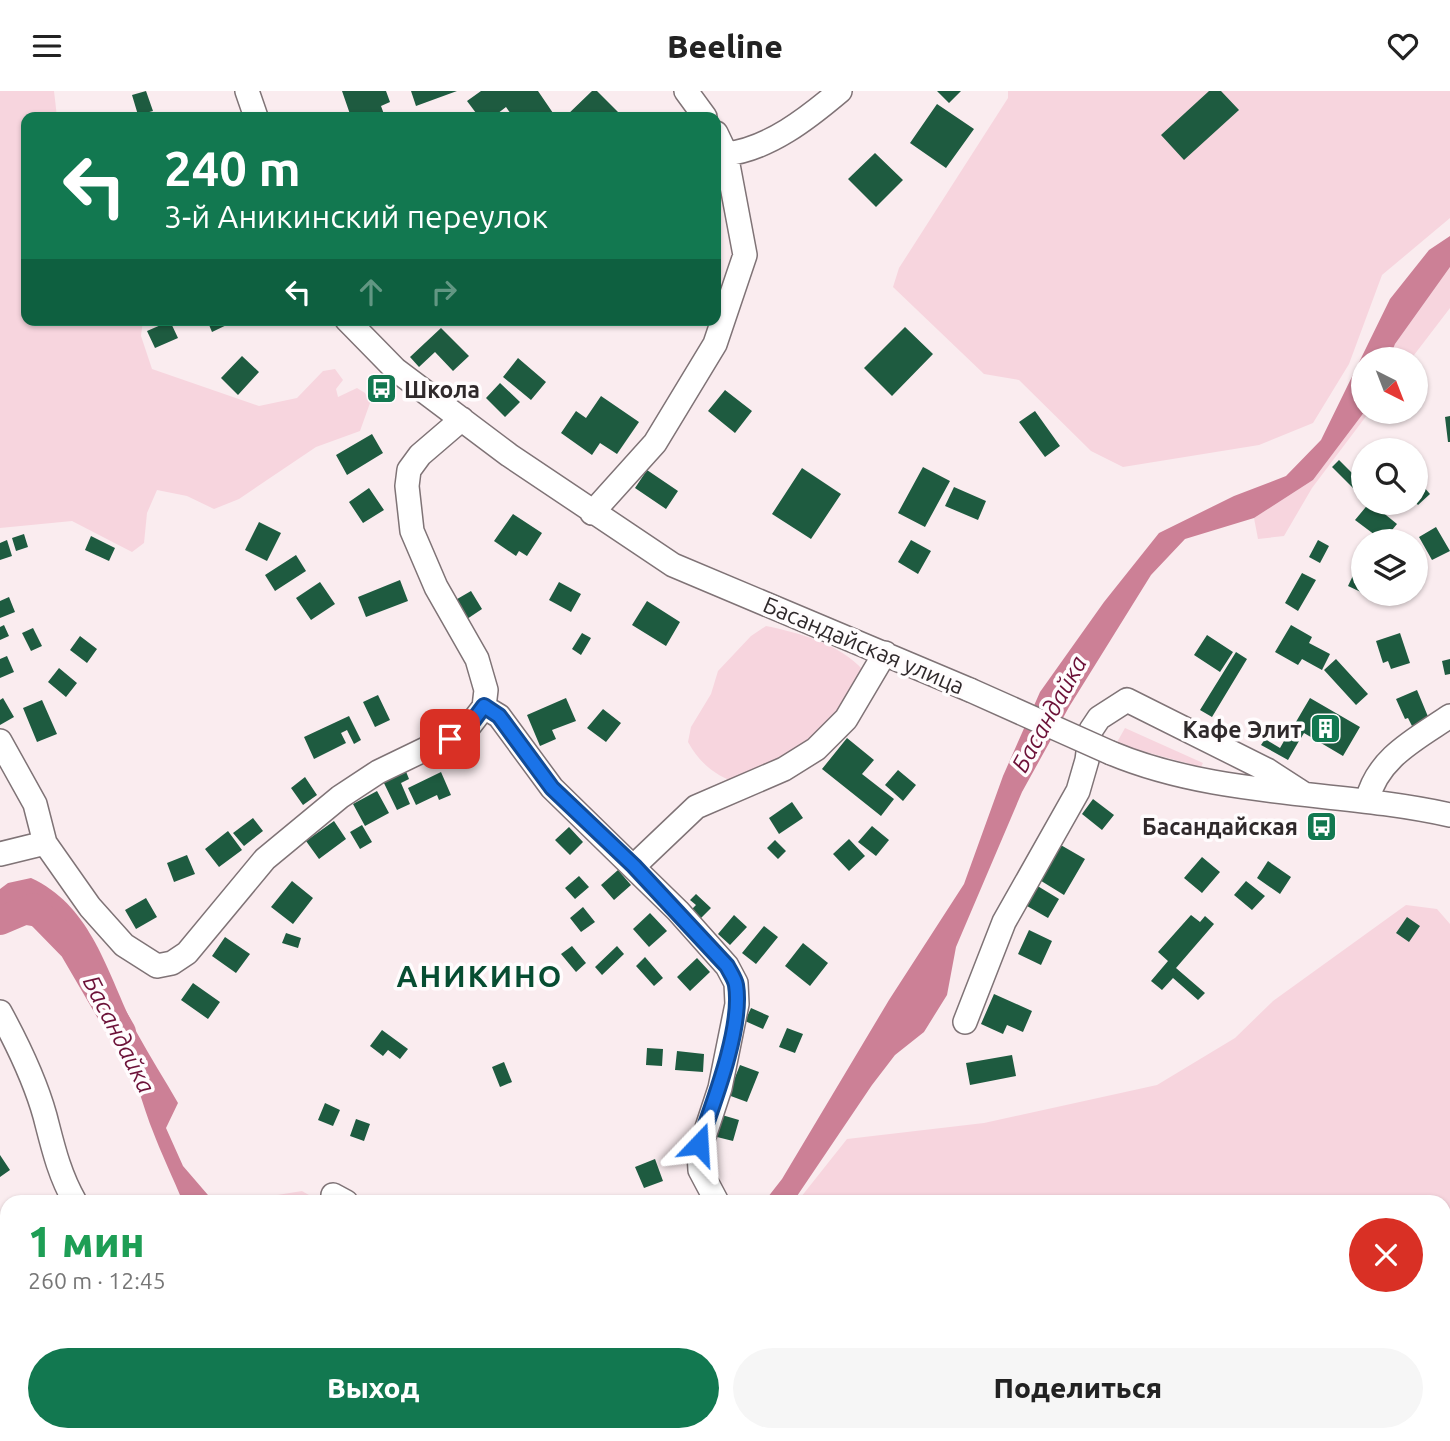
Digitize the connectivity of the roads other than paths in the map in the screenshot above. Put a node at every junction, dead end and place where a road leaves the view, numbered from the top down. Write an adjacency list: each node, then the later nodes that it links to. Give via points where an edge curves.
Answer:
1 (247, 91): 4 (street)
2 (686, 91): 5 (street)
3 (840, 91): 7 (street, via 753,149)
4 (254, 112)
5 (701, 112)
6 (721, 144): 7 (street)
7 (726, 154): 10 (street, via 745,255 715,344 654,443)
8 (353, 326): 9 (street, Басандайская улица, via 396,370)
9 (462, 419): 10 (street, Басандайская улица); 12 (street, via 420,455 409,470 407,486 412,531 436,587 477,659 486,690)
10 (592, 513): 11 (street, Басандайская улица, via 673,565)
11 (885, 653): 15 (street, Басандайская улица, bridge, via 1111,753 1186,778); 20 (street, via 846,719 816,749 784,769 696,807)
12 (484, 706): 18 (street, via 467,729 378,772 340,797 265,859 187,953 165,966 140,958 124,945 90,907); 20 (street, via 499,716 552,788)
13 (1450, 716): 16 (street, via 1382,767)
14 (0, 741): 18 (street, via 35,804)
15 (1304, 794): 16 (street, Басандайская улица); 22 (street, via 1267,770 1127,700 1108,710 1091,730 1078,791 1004,922)
16 (1367, 800): 17 (street, Басандайская улица)
17 (1450, 815)
18 (45, 843): 19 (street)
19 (0, 854)
20 (634, 866): 24 (street, via 727,966 736,983 737,1004 720,1088 699,1152 700,1170)
21 (0, 1012): 23 (street, via 18,1045 60,1175)
22 (965, 1022)
23 (71, 1195)
24 (713, 1195)

